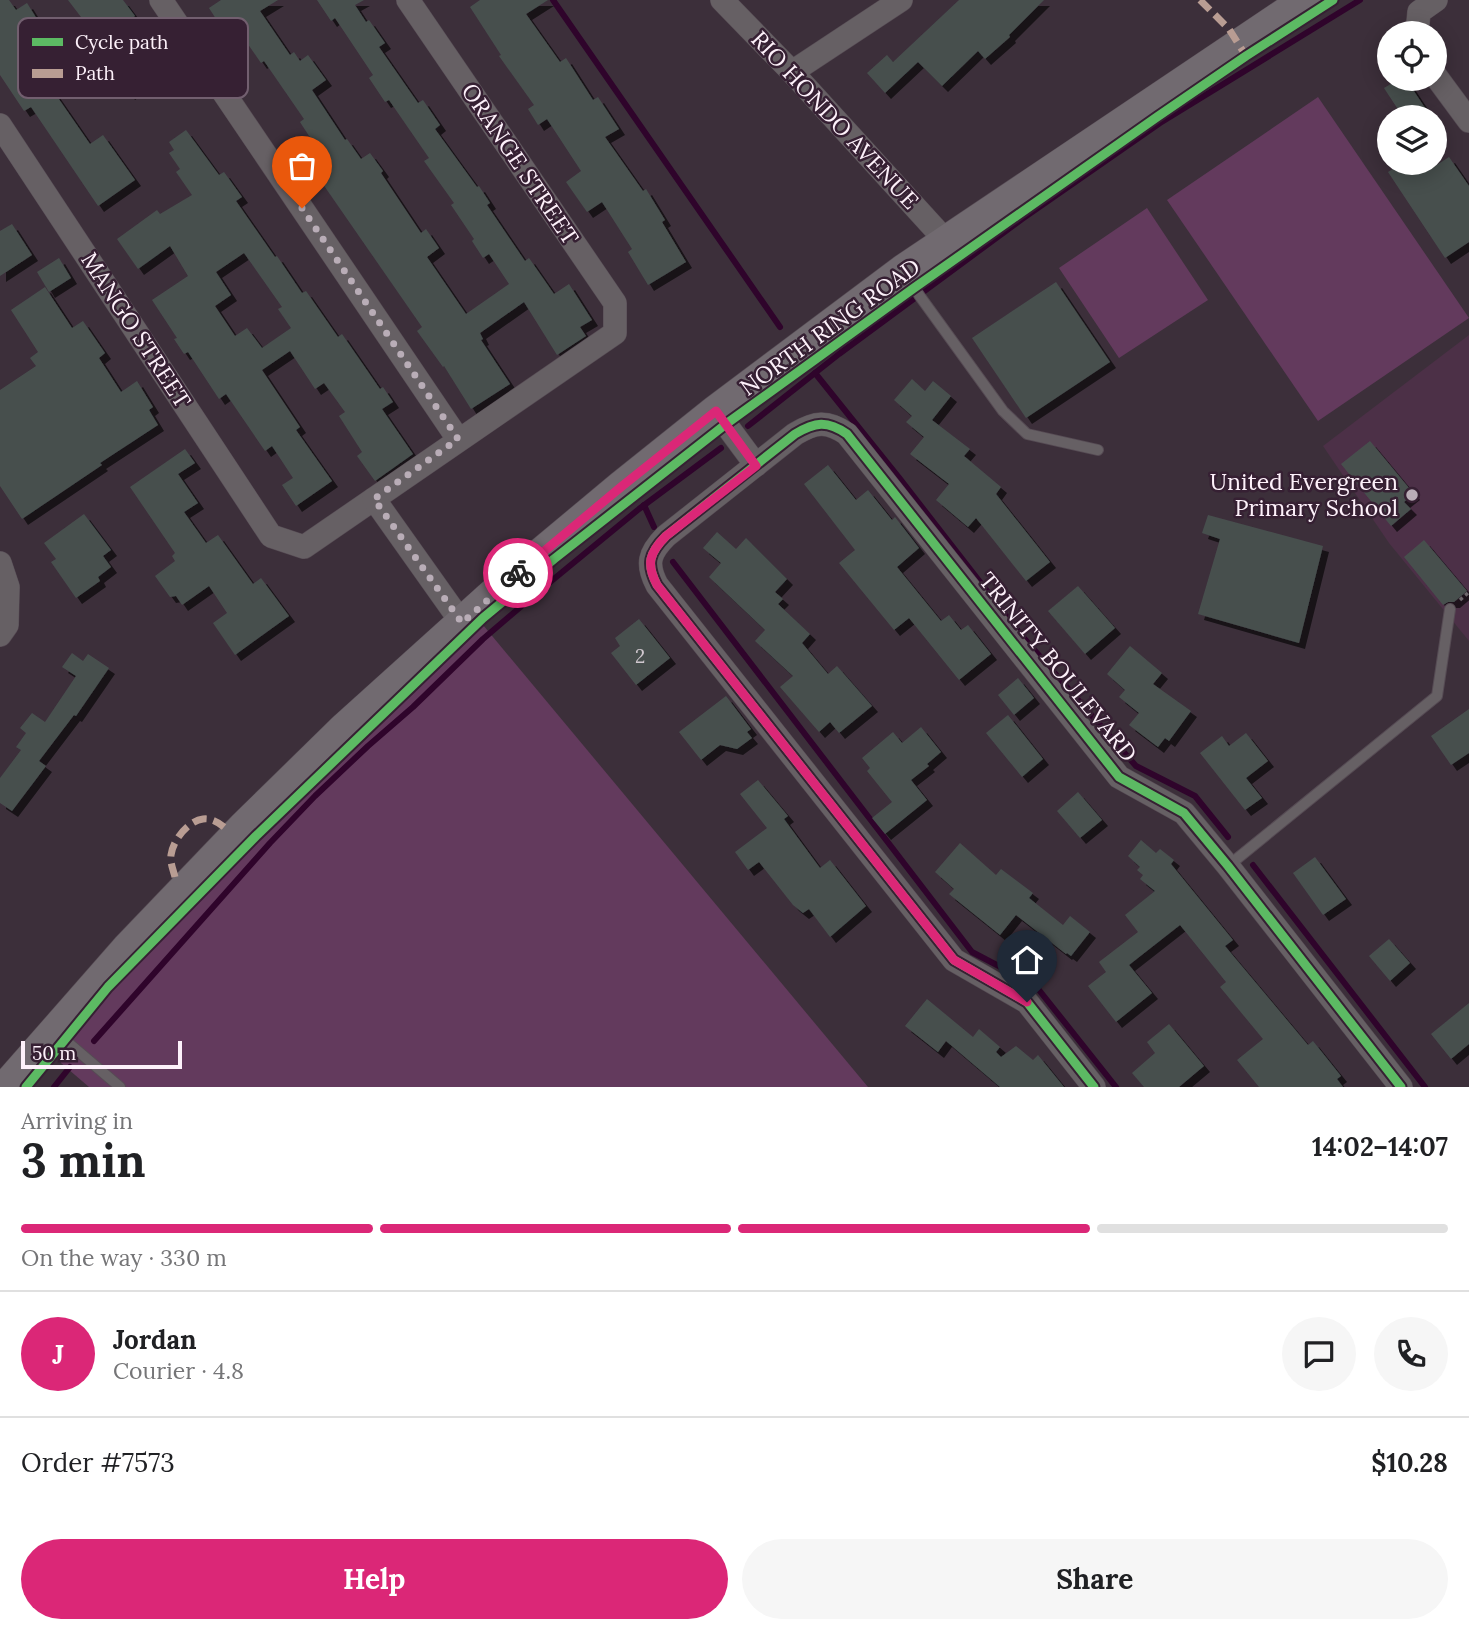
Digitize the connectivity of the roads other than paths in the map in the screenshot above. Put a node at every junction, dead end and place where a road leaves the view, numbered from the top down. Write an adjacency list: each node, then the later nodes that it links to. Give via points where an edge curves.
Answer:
1 (162, 0): 7 (street)
2 (408, 0): 17 (street, ORANGE STREET, via 615,303 615,333)
3 (722, 0): 9 (street, RIO HONDO AVENUE)
4 (901, 0): 9 (street)
5 (1306, 0): 14 (main road, NORTH RING ROAD)
6 (1436, 0): 8 (street, via 1419,12)
7 (174, 18)
8 (1419, 21)
9 (792, 72): 14 (street, RIO HONDO AVENUE)
10 (1447, 91): 12 (street)
11 (228, 98): 17 (street)
12 (1469, 121)
13 (0, 125): 20 (street, MANGO STREET, via 271,536 304,547)
14 (947, 242): 15 (main road, NORTH RING ROAD)
15 (904, 270): 16 (main road, NORTH RING ROAD); 18 (lane, via 1003,411 1027,433)
16 (716, 411): 19 (street); 23 (main road, NORTH RING ROAD)
17 (458, 439): 20 (street)
18 (1098, 450)
19 (756, 466): 25 (street, TRINITY BOULEVARD, via 807,427 821,423 847,434 1119,776 1184,813); 29 (street, TRINITY BOULEVARD, via 656,546 650,572 657,585 954,960 1027,1002)
20 (374, 499): 23 (street)
21 (0, 563): 24 (street, via 8,587 7,625)
22 (1450, 609): 25 (lane, via 1437,696)
23 (462, 623): 26 (main road, NORTH RING ROAD, via 243,828)
24 (0, 635)
25 (1228, 866): 30 (street, TRINITY BOULEVARD)
26 (54, 1031): 27 (main road, NORTH RING ROAD); 28 (lane)
27 (6, 1087)
28 (120, 1087)
29 (1094, 1087)
30 (1401, 1087)

